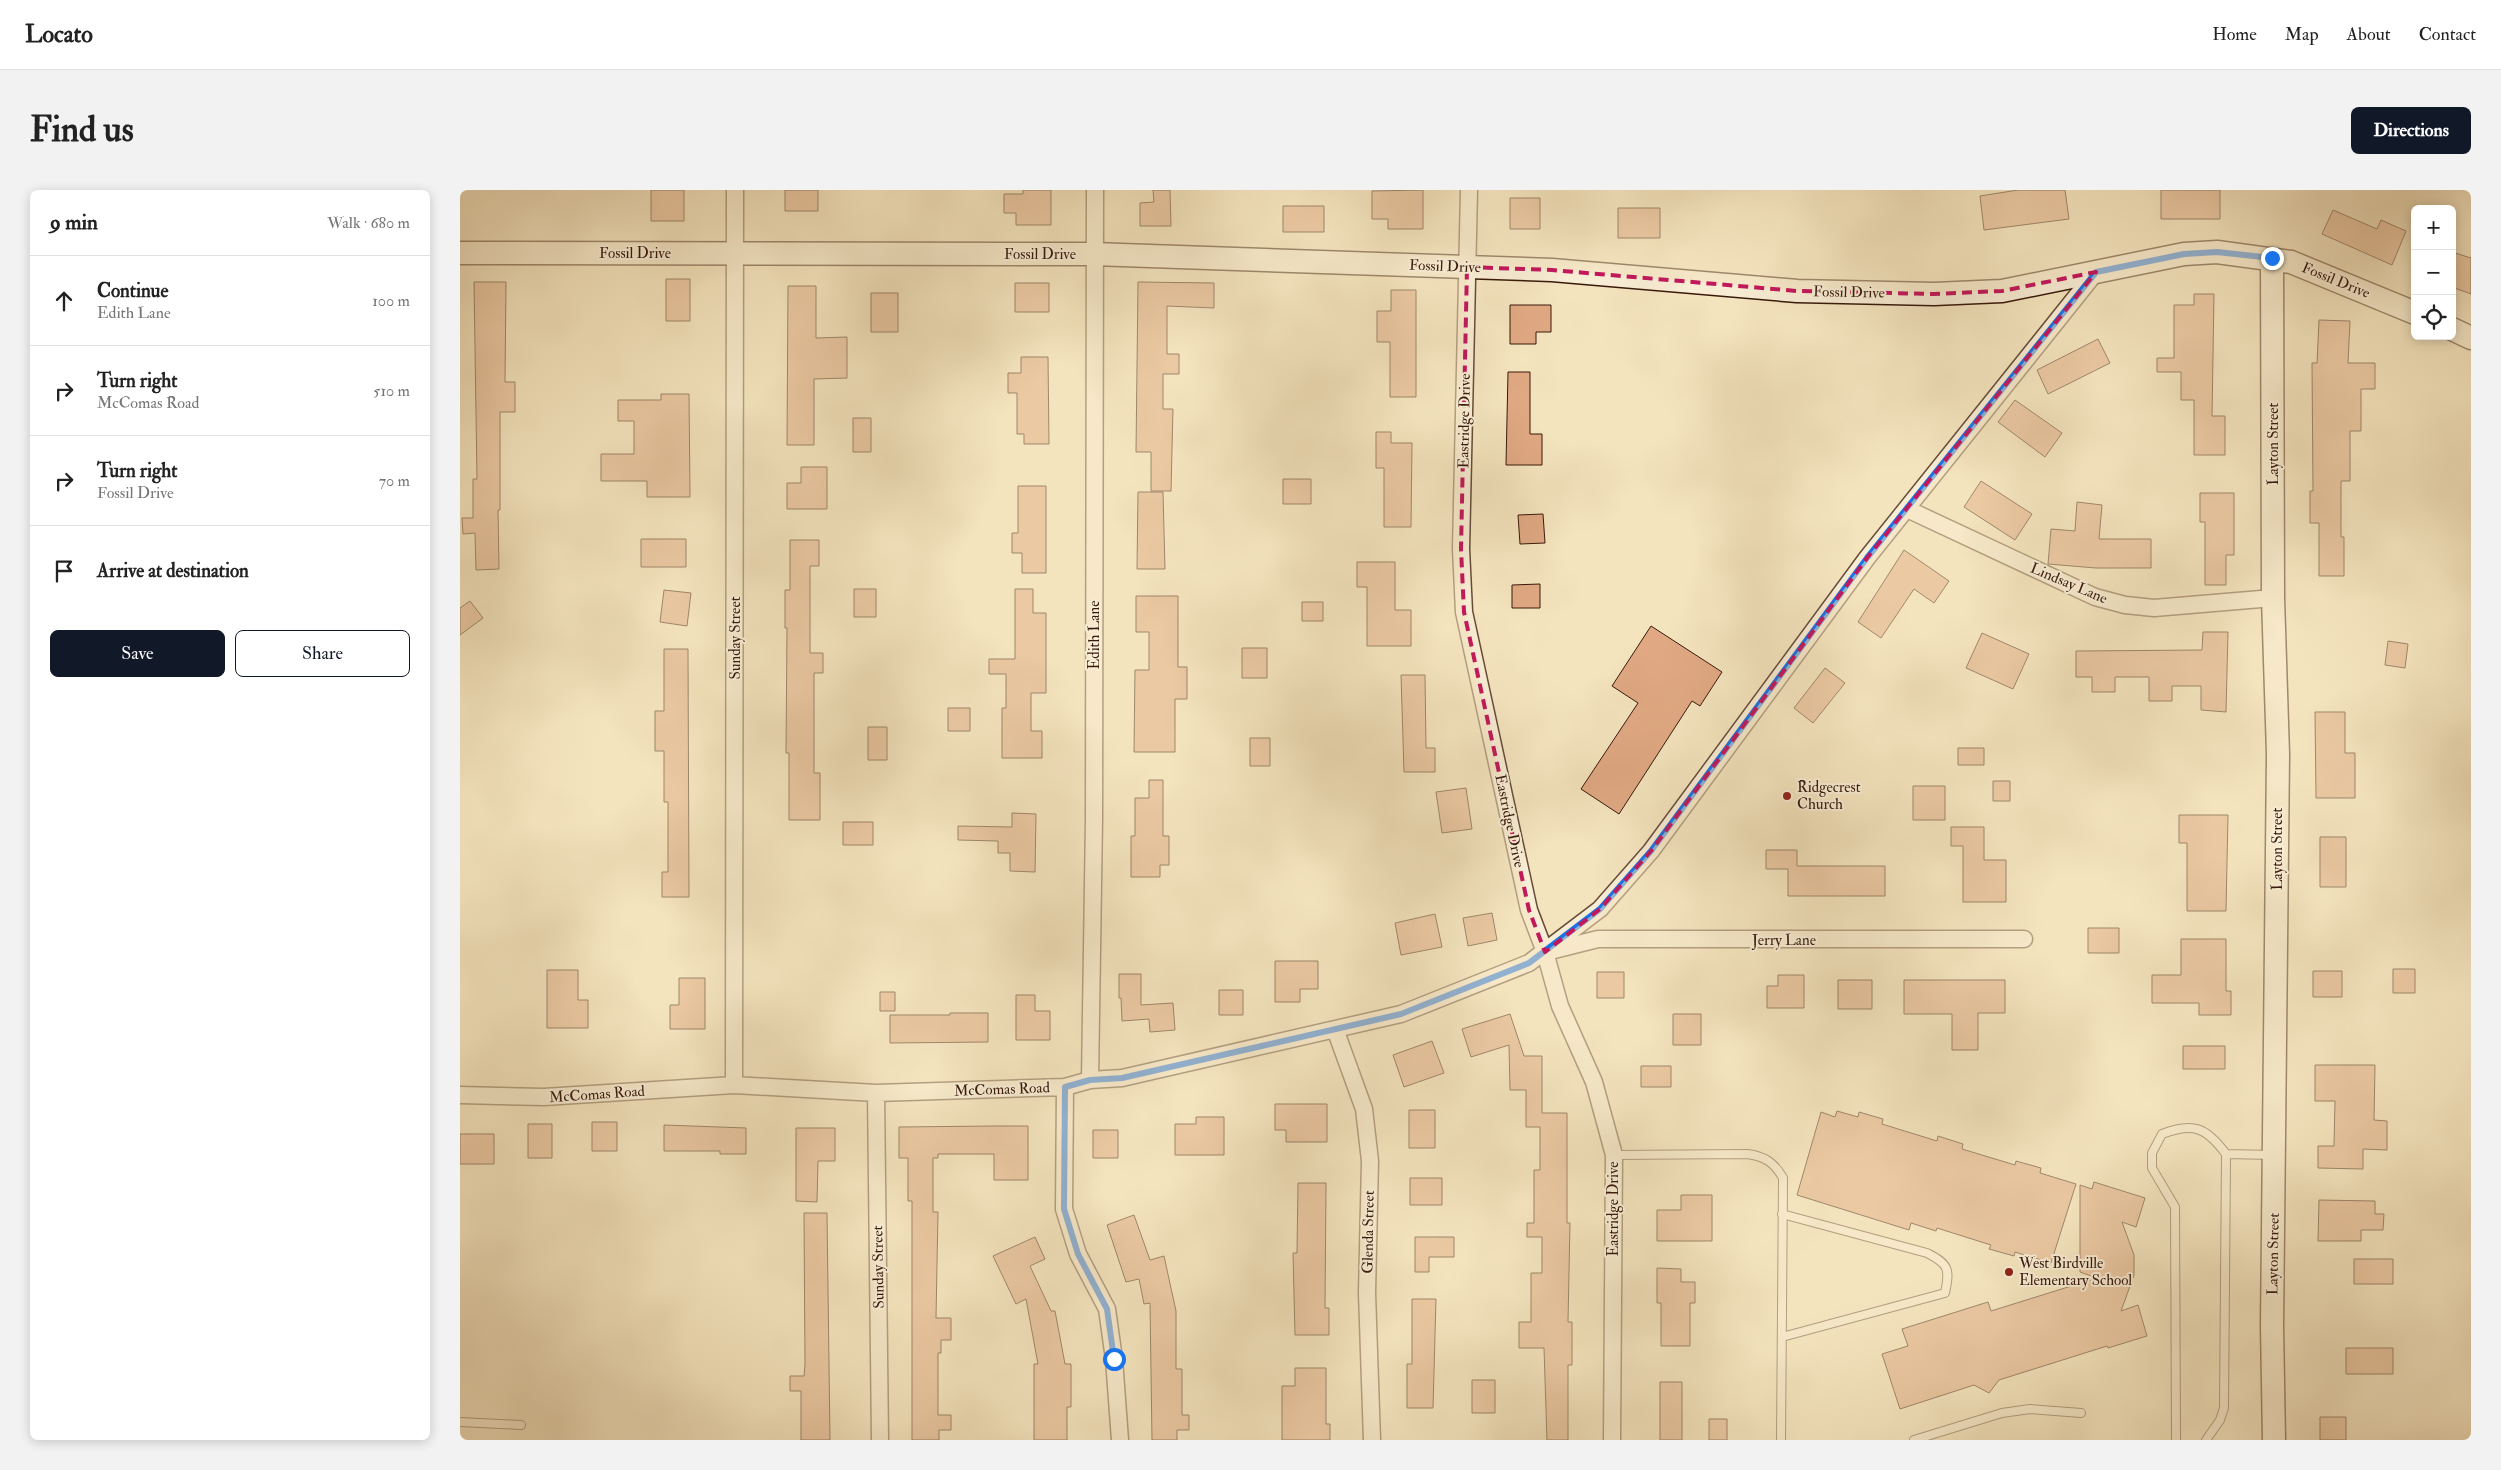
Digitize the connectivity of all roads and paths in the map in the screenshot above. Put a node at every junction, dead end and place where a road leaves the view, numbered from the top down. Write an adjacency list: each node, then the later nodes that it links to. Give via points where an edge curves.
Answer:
1 (736, 190): 5 (street, Sunday Street)
2 (1095, 190): 6 (street, Edith Lane)
3 (1468, 190): 8 (street, Eastridge Drive)
4 (460, 252): 5 (street, Fossil Drive)
5 (735, 253): 6 (street, Fossil Drive); 19 (street, Sunday Street)
6 (1093, 254): 8 (street, Fossil Drive); 18 (street, Edith Lane, via 1094,819)
7 (2272, 258): 9 (street, Fossil Drive, via 2217,252 2184,254); 10 (street, Fossil Drive, via 2291,262); 14 (street, Layton Street)
8 (1467, 267): 9 (street, Fossil Drive, via 1552,270 1797,291 1934,294 2002,291); 16 (street, Eastridge Drive, via 1461,549 1464,612 1529,910)
9 (2096, 272): 13 (street, McComas Road)
10 (2411, 311)
11 (2456, 331): 12 (street)
12 (2471, 338)
13 (1906, 509): 14 (street, Lindsay Lane, via 2095,597 2125,605 2154,608); 16 (street, McComas Road, via 1651,851 1600,909)
14 (2274, 598): 25 (street, Layton Street, via 2278,754)
15 (2024, 939): 16 (street, Jerry Lane, via 1598,939)
16 (1545, 952): 17 (street, McComas Road, via 1529,963 1401,1014); 24 (street, Eastridge Drive, via 1560,1006 1594,1082)
17 (1335, 1028): 18 (street, McComas Road, via 1122,1078); 33 (street, Glenda Street, via 1364,1110 1370,1161 1367,1294)
18 (1090, 1080): 20 (street, McComas Road)
19 (734, 1085): 21 (street, McComas Road); 22 (street, McComas Road, via 544,1097)
20 (1065, 1087): 21 (street, McComas Road); 32 (street, via 1064,1209 1078,1254 1107,1309)
21 (876, 1093): 31 (street, Sunday Street)
22 (460, 1095)
23 (2226, 1154): 25 (lane); 37 (lane, via 2213,1136 2200,1129 2179,1128 2162,1134 2152,1153 2152,1168 2176,1207); 38 (lane, via 2224,1408)
24 (1614, 1155): 26 (lane, via 1758,1156 1773,1164 1783,1178); 34 (street, Eastridge Drive)
25 (2274, 1156): 39 (street, Layton Street)
26 (1782, 1214): 27 (lane); 27 (lane, via 1927,1253 1943,1261 1949,1274 1945,1292)
27 (1782, 1337): 35 (lane)
28 (2081, 1413): 36 (lane, via 2030,1409 2011,1411)
29 (460, 1422): 30 (lane)
30 (520, 1424)
31 (880, 1440)
32 (1120, 1440)
33 (1372, 1440)
34 (1612, 1440)
35 (1781, 1440)
36 (1914, 1440)
37 (2176, 1440)
38 (2206, 1440)
39 (2274, 1440)

